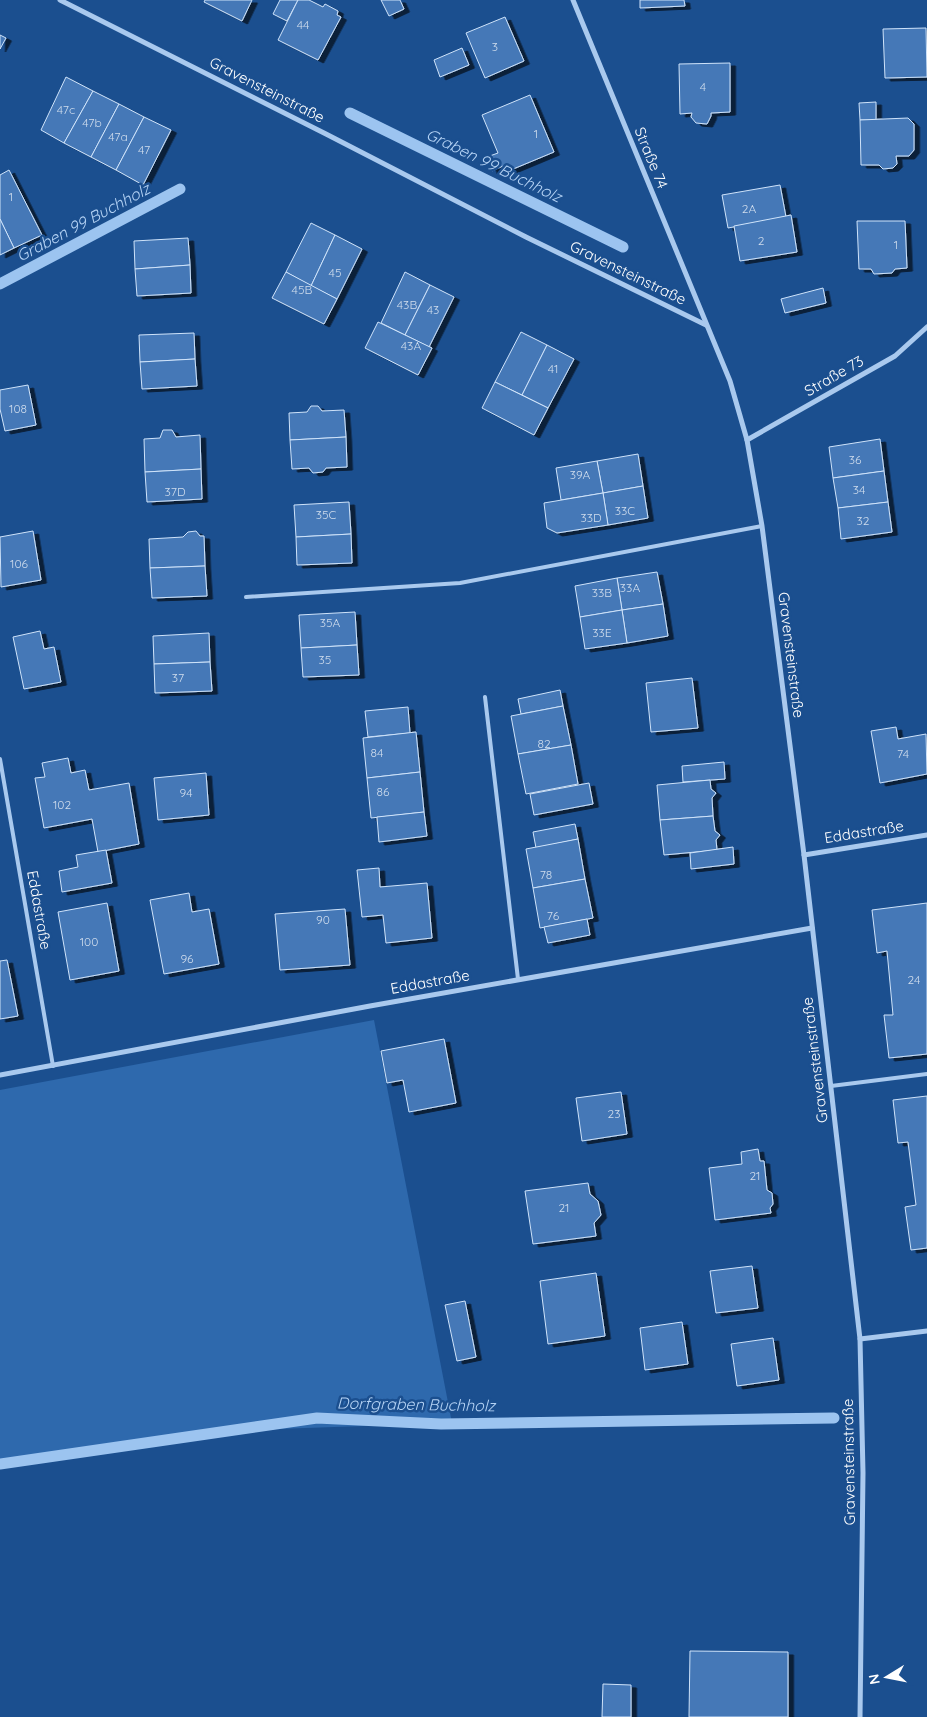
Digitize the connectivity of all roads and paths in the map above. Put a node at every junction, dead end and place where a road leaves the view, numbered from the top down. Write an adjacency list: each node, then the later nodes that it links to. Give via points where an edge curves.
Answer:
1 (60, 0): 3 (street, Gravensteinstraße, via 526,237)
2 (572, 0): 3 (street, Straße 74)
3 (707, 325): 5 (street, Gravensteinstraße, via 730,381)
4 (927, 327): 5 (street, Straße 73, via 895,356)
5 (747, 440): 6 (street, Gravensteinstraße)
6 (762, 526): 7 (lane, via 460,583); 11 (street, Gravensteinstraße)
7 (246, 597)
8 (485, 697): 13 (lane)
9 (0, 758): 14 (lane, Eddastraße)
10 (927, 835): 11 (street, Eddastraße)
11 (804, 854): 12 (street, Gravensteinstraße)
12 (812, 928): 13 (street, Eddastraße); 17 (street, Gravensteinstraße)
13 (518, 979): 14 (street, Eddastraße)
14 (53, 1066): 16 (street, Eddastraße)
15 (927, 1074): 17 (lane)
16 (0, 1075)
17 (831, 1086): 19 (street, Gravensteinstraße)
18 (927, 1330): 19 (street)
19 (860, 1339): 20 (street, Gravensteinstraße, via 863,1473)
20 (860, 1717)

